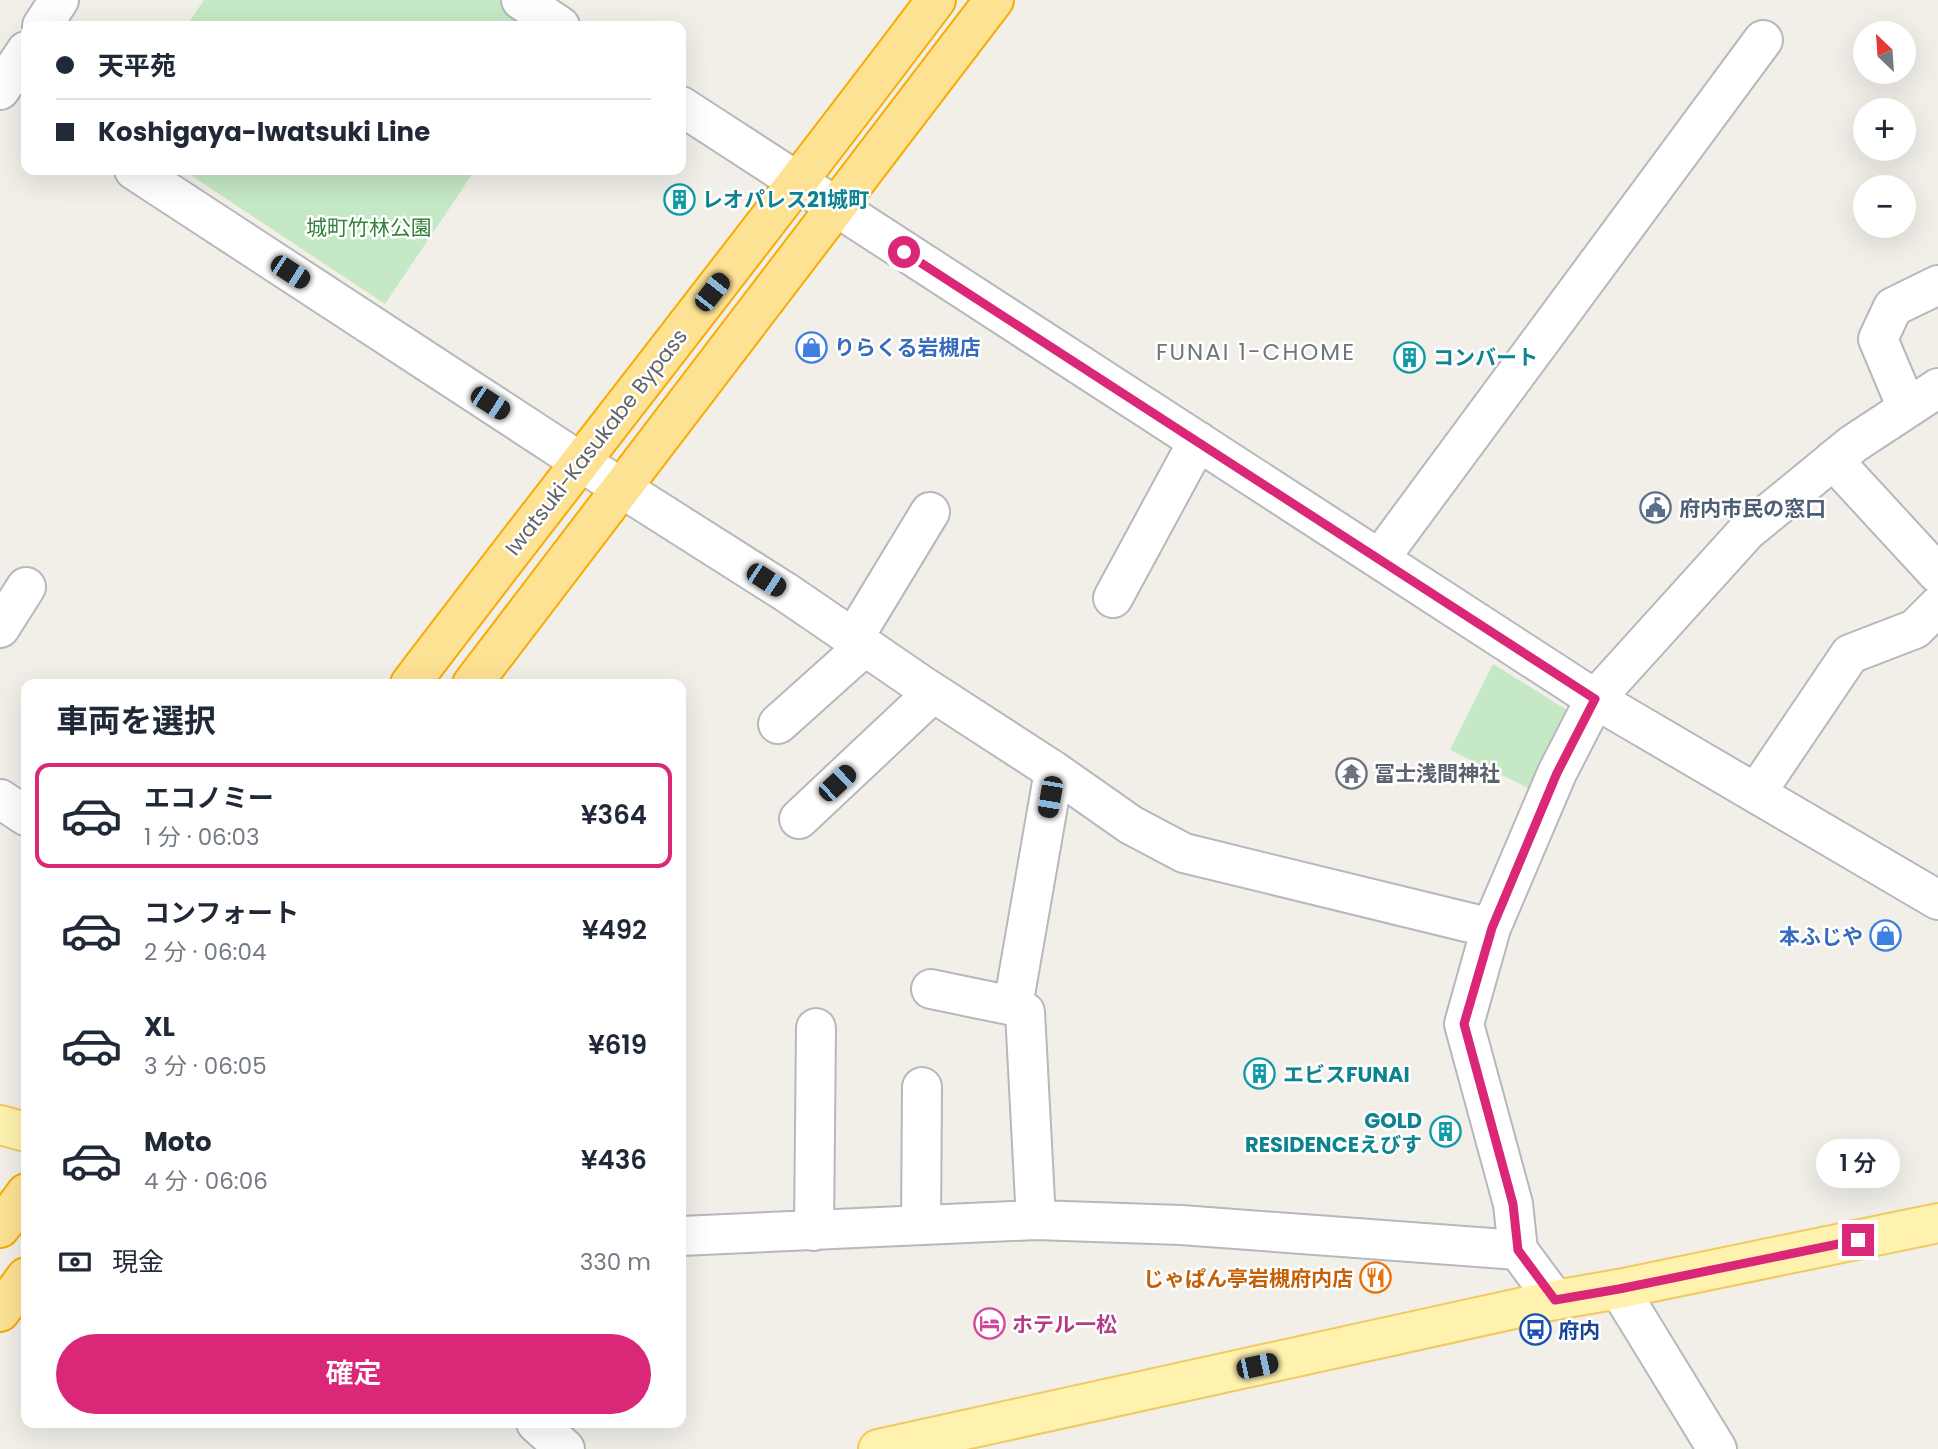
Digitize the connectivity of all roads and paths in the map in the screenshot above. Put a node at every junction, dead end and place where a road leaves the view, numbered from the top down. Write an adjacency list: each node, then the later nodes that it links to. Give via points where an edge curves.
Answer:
1 (59, 0): 5 (street)
2 (521, 0): 6 (street)
3 (936, 0): 12 (highway, Iwatsuki-Kasukabe Bypass)
4 (993, 0): 13 (highway)
5 (45, 21)
6 (552, 21)
7 (1763, 40): 22 (street)
8 (21, 62): 9 (street)
9 (8, 89)
10 (686, 109): 12 (street)
11 (142, 175): 19 (street)
12 (797, 184): 13 (street); 19 (highway, Iwatsuki-Kasukabe Bypass)
13 (836, 208): 17 (street); 20 (highway)
14 (1938, 285): 16 (street, via 1893,307 1878,339)
15 (1938, 388): 16 (street)
16 (1907, 408): 18 (street)
17 (1198, 441): 22 (street); 25 (street)
18 (1833, 460): 23 (street); 32 (street, via 1748,531)
19 (579, 461): 20 (street); 29 (highway, Iwatsuki-Kasukabe Bypass)
20 (621, 487): 28 (street); 30 (highway)
21 (930, 512): 28 (street)
22 (1380, 558): 32 (street)
23 (1938, 575)
24 (26, 587): 27 (street)
25 (1113, 598)
26 (1938, 606): 35 (street, via 1915,629 1850,654)
27 (0, 628)
28 (859, 643): 31 (street); 33 (street)
29 (414, 679)
30 (476, 679)
31 (933, 693): 34 (street); 38 (street)
32 (1595, 699): 35 (street); 40 (street, via 1557,773)
33 (778, 724)
34 (1054, 771): 40 (street, via 1131,825 1184,853); 42 (street)
35 (1756, 793): 39 (street)
36 (0, 799): 37 (street)
37 (21, 813)
38 (799, 819)
39 (1938, 900)
40 (1492, 928): 54 (street, via 1464,1024 1513,1204)
41 (931, 989): 42 (street)
42 (1013, 1006): 48 (street, via 1026,1012)
43 (816, 1028): 52 (street)
44 (922, 1087): 50 (street)
45 (0, 1125): 46 (main road)
46 (21, 1131)
47 (21, 1200): 51 (highway)
48 (1036, 1220): 50 (street); 54 (street, via 1181,1225)
49 (1938, 1223): 56 (main road)
50 (921, 1226): 52 (street)
51 (0, 1228)
52 (814, 1231): 53 (street)
53 (686, 1236)
54 (1518, 1250): 57 (street)
55 (21, 1284): 58 (highway)
56 (1619, 1289): 57 (main road); 62 (street)
57 (1555, 1300): 61 (main road)
58 (0, 1312)
59 (542, 1428): 60 (street)
60 (565, 1449)
61 (878, 1449)
62 (1717, 1449)

